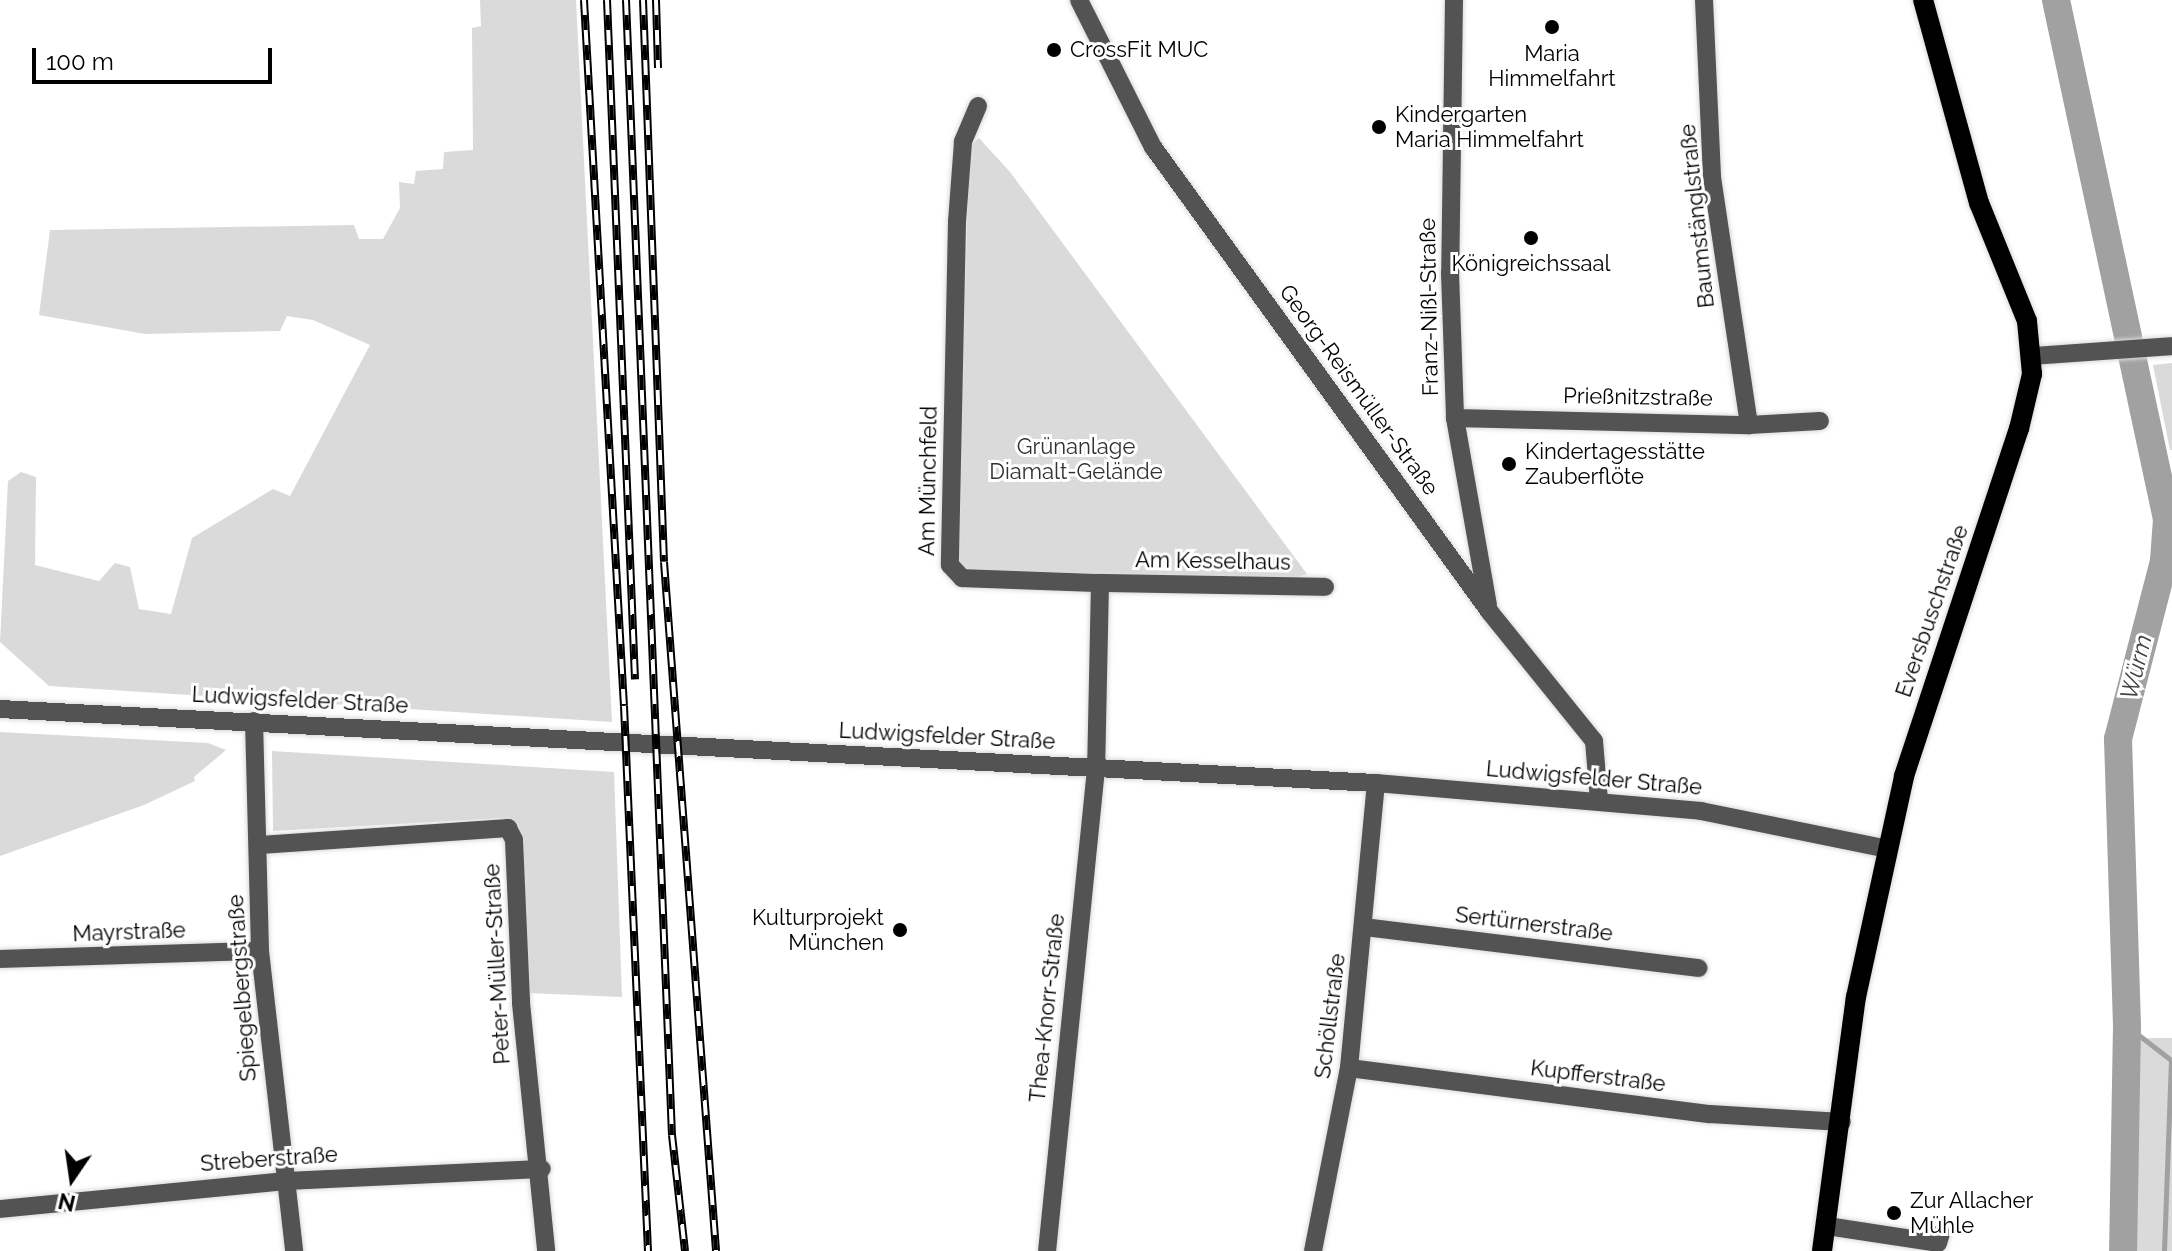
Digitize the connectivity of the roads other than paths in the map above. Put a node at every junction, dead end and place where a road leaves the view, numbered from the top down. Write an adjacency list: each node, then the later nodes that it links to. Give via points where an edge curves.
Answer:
1 (1079, 0): 13 (street, Georg-Reismüller-Straße, via 1153,147)
2 (1454, 0): 8 (street, Franz-Nißl-Straße, via 1450,273)
3 (1704, 0): 10 (street, Baumstänglstraße, via 1712,177)
4 (1923, 0): 7 (main road, Eversbuschstraße, via 1979,203 2027,321)
5 (978, 106): 11 (street, Am Münchfeld, via 963,142 957,222 950,565 962,578)
6 (2172, 346): 7 (street, via 2122,354)
7 (2033, 356): 20 (main road, Eversbuschstraße, via 2019,429 1919,724)
8 (1455, 418): 10 (street, Prießnitzstraße); 13 (street, Franz-Nißl-Straße)
9 (1820, 421): 10 (street, Prießnitzstraße)
10 (1749, 425)
11 (1100, 583): 12 (street, Am Kesselhaus); 16 (street)
12 (1325, 587)
13 (1489, 611): 18 (street, Georg-Reismüller-Straße, via 1594,741)
14 (0, 709): 15 (street, Ludwigsfelder Straße)
15 (254, 721): 16 (street, Ludwigsfelder Straße); 19 (street, Spiegelbergstraße)
16 (1096, 769): 17 (street, Ludwigsfelder Straße); 34 (street, Thea-Knorr-Straße)
17 (1376, 783): 18 (street, Ludwigsfelder Straße); 21 (street, Schöllstraße)
18 (1599, 801): 20 (street, Ludwigsfelder Straße, via 1701,811)
19 (260, 845): 22 (street, Spiegelbergstraße); 27 (street, Peter-Müller-Straße, via 508,828 514,840 528,1091)
20 (1887, 849): 26 (main road, Eversbuschstraße, via 1856,997)
21 (1364, 927): 24 (street, Sertürnerstraße); 25 (street, Schöllstraße)
22 (260, 951): 23 (street, Mayrstraße); 28 (street, Spiegelbergstraße)
23 (0, 959)
24 (1698, 968)
25 (1349, 1068): 26 (street, Kupfferstraße, via 1710,1114); 35 (street, Schöllstraße)
26 (1842, 1122): 30 (main road, Eversbuschstraße)
27 (542, 1169): 28 (street, Streberstraße); 33 (street, Peter-Müller-Straße)
28 (285, 1181): 29 (street, Streberstraße); 32 (street, Spiegelbergstraße)
29 (0, 1209)
30 (1827, 1226): 31 (street, via 1938,1243); 36 (main road, Eversbuschstraße)
31 (1941, 1233)
32 (294, 1251)
33 (546, 1251)
34 (1047, 1251)
35 (1313, 1251)
36 (1822, 1251)

